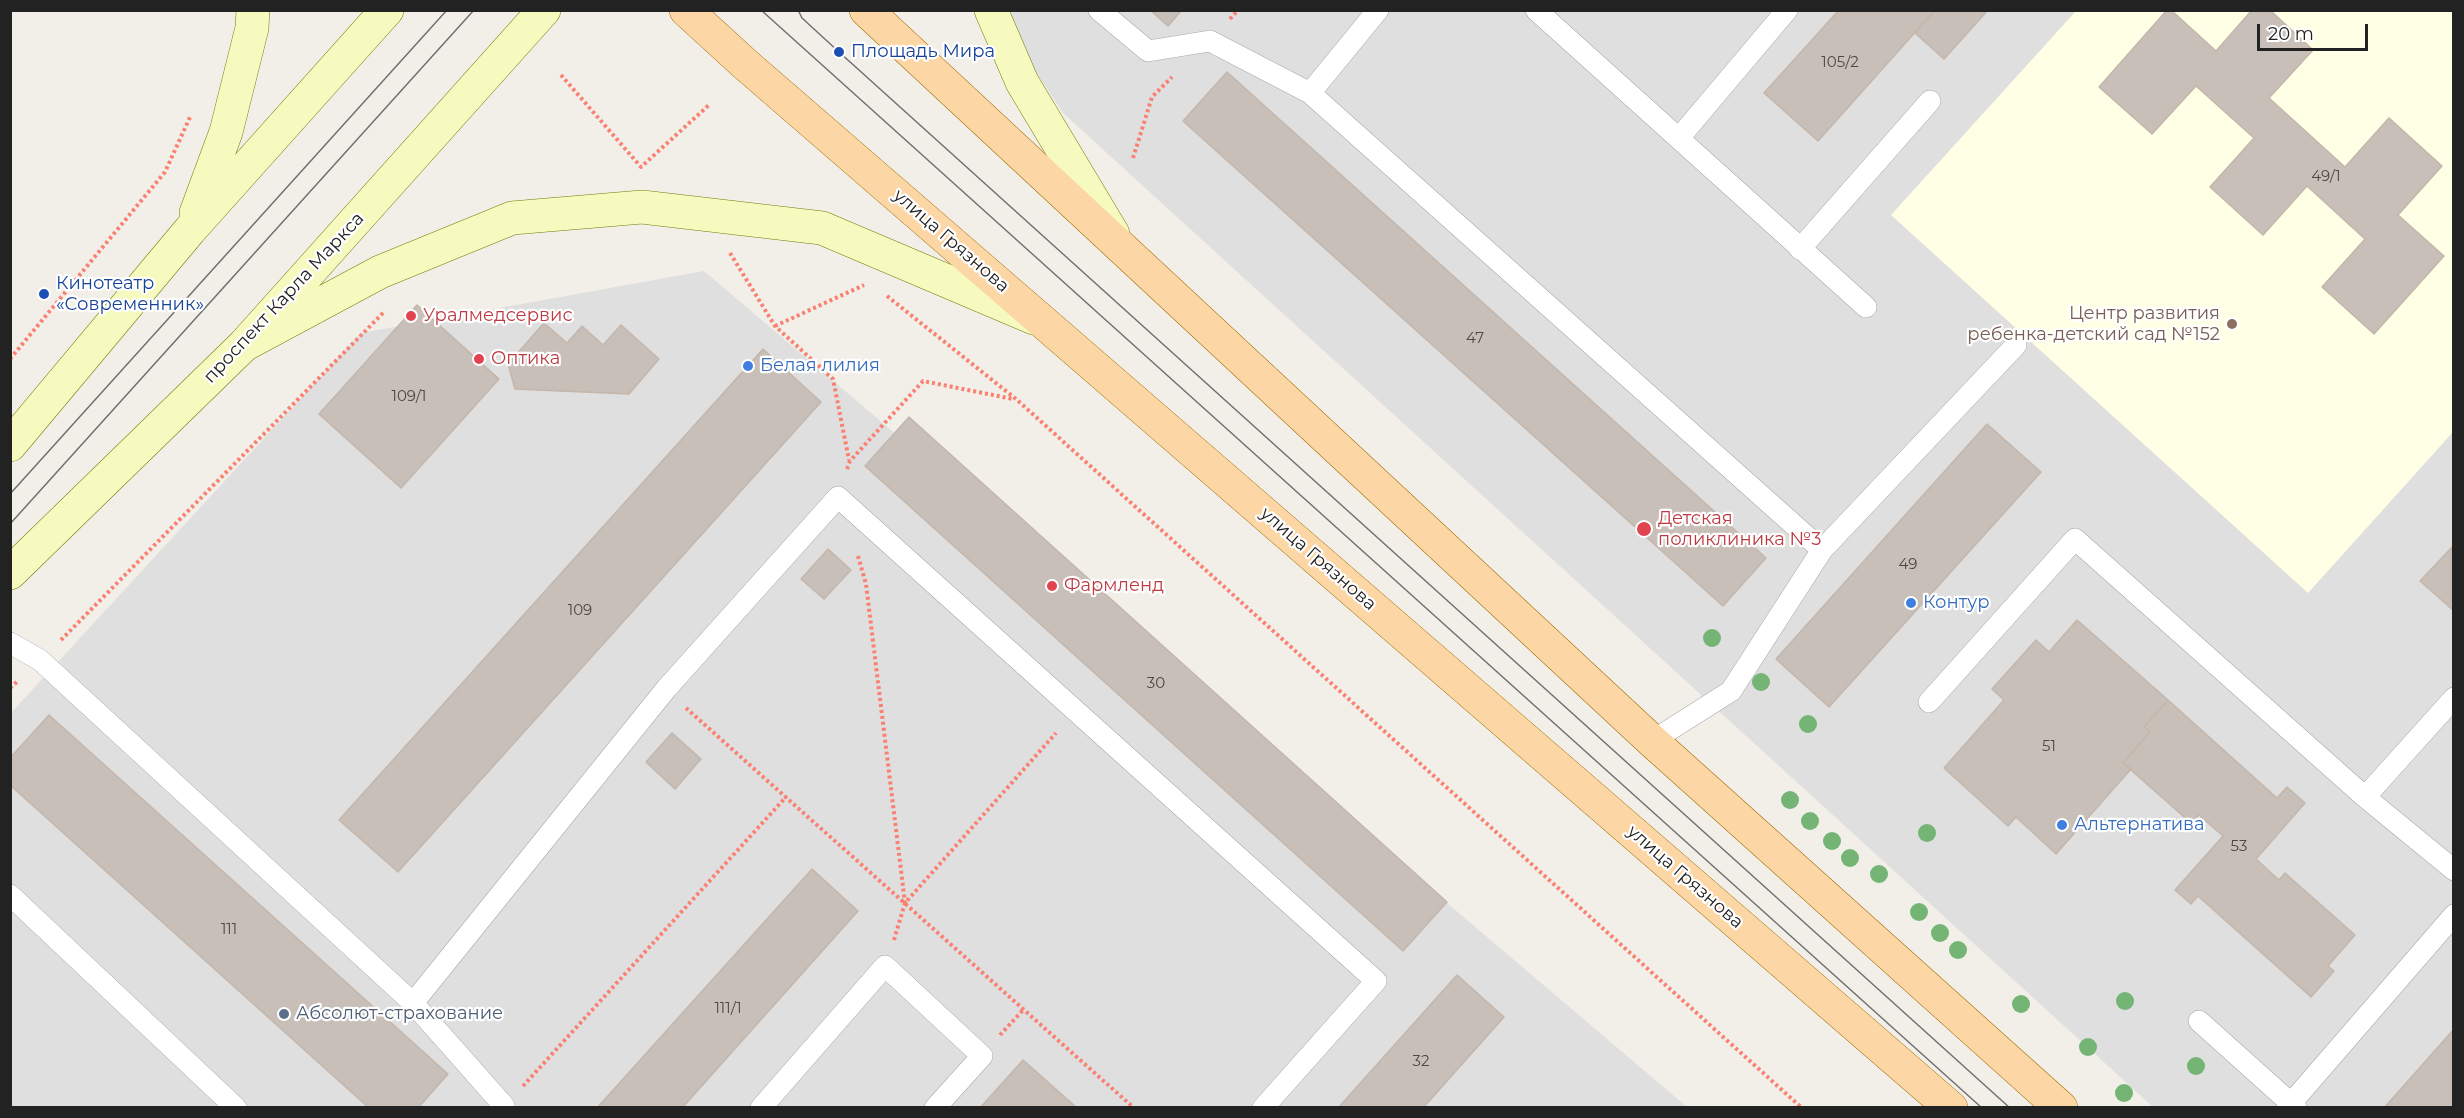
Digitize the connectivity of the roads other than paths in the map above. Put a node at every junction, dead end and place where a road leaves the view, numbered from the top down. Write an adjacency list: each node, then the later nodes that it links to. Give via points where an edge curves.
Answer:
1 (253, 10): 14 (main road, via 226,132)
2 (387, 10): 14 (main road)
3 (544, 10): 19 (main road, проспект Карла Маркса)
4 (686, 10): 18 (main road, улица Грязнова)
5 (866, 10): 15 (main road)
6 (991, 10): 15 (main road, via 1022,82)
7 (1099, 10): 11 (lane, via 1148,51 1210,41)
8 (1378, 10): 11 (lane)
9 (1536, 10): 13 (lane)
10 (1787, 10): 13 (lane)
11 (1310, 93): 22 (lane)
12 (1930, 101): 16 (lane)
13 (1679, 138): 16 (lane)
14 (190, 230): 21 (main road)
15 (1119, 243): 27 (main road)
16 (1800, 249): 17 (lane)
17 (1866, 307)
18 (1044, 322): 19 (main road, via 822,228 642,207 512,218 380,272); 40 (main road, улица Грязнова)
19 (244, 345): 23 (main road, проспект Карла Маркса)
20 (2016, 345): 22 (lane)
21 (10, 445)
22 (1822, 550): 27 (lane, via 1731,691)
23 (10, 573)
24 (10, 643): 32 (lane, via 40,660)
25 (2454, 698): 28 (lane)
26 (1929, 702): 28 (lane, via 2075,539)
27 (1652, 741): 41 (main road)
28 (2365, 797): 29 (lane)
29 (2454, 870)
30 (11, 898): 35 (lane)
31 (2454, 915): 34 (lane)
32 (412, 1003): 36 (lane); 39 (lane, via 666,689 838,497 1376,981)
33 (2199, 1021): 34 (lane)
34 (2292, 1106)
35 (236, 1107)
36 (503, 1107)
37 (761, 1107): 38 (lane, via 885,966 982,1056)
38 (935, 1107)
39 (1263, 1107)
40 (1951, 1107)
41 (2061, 1107)

